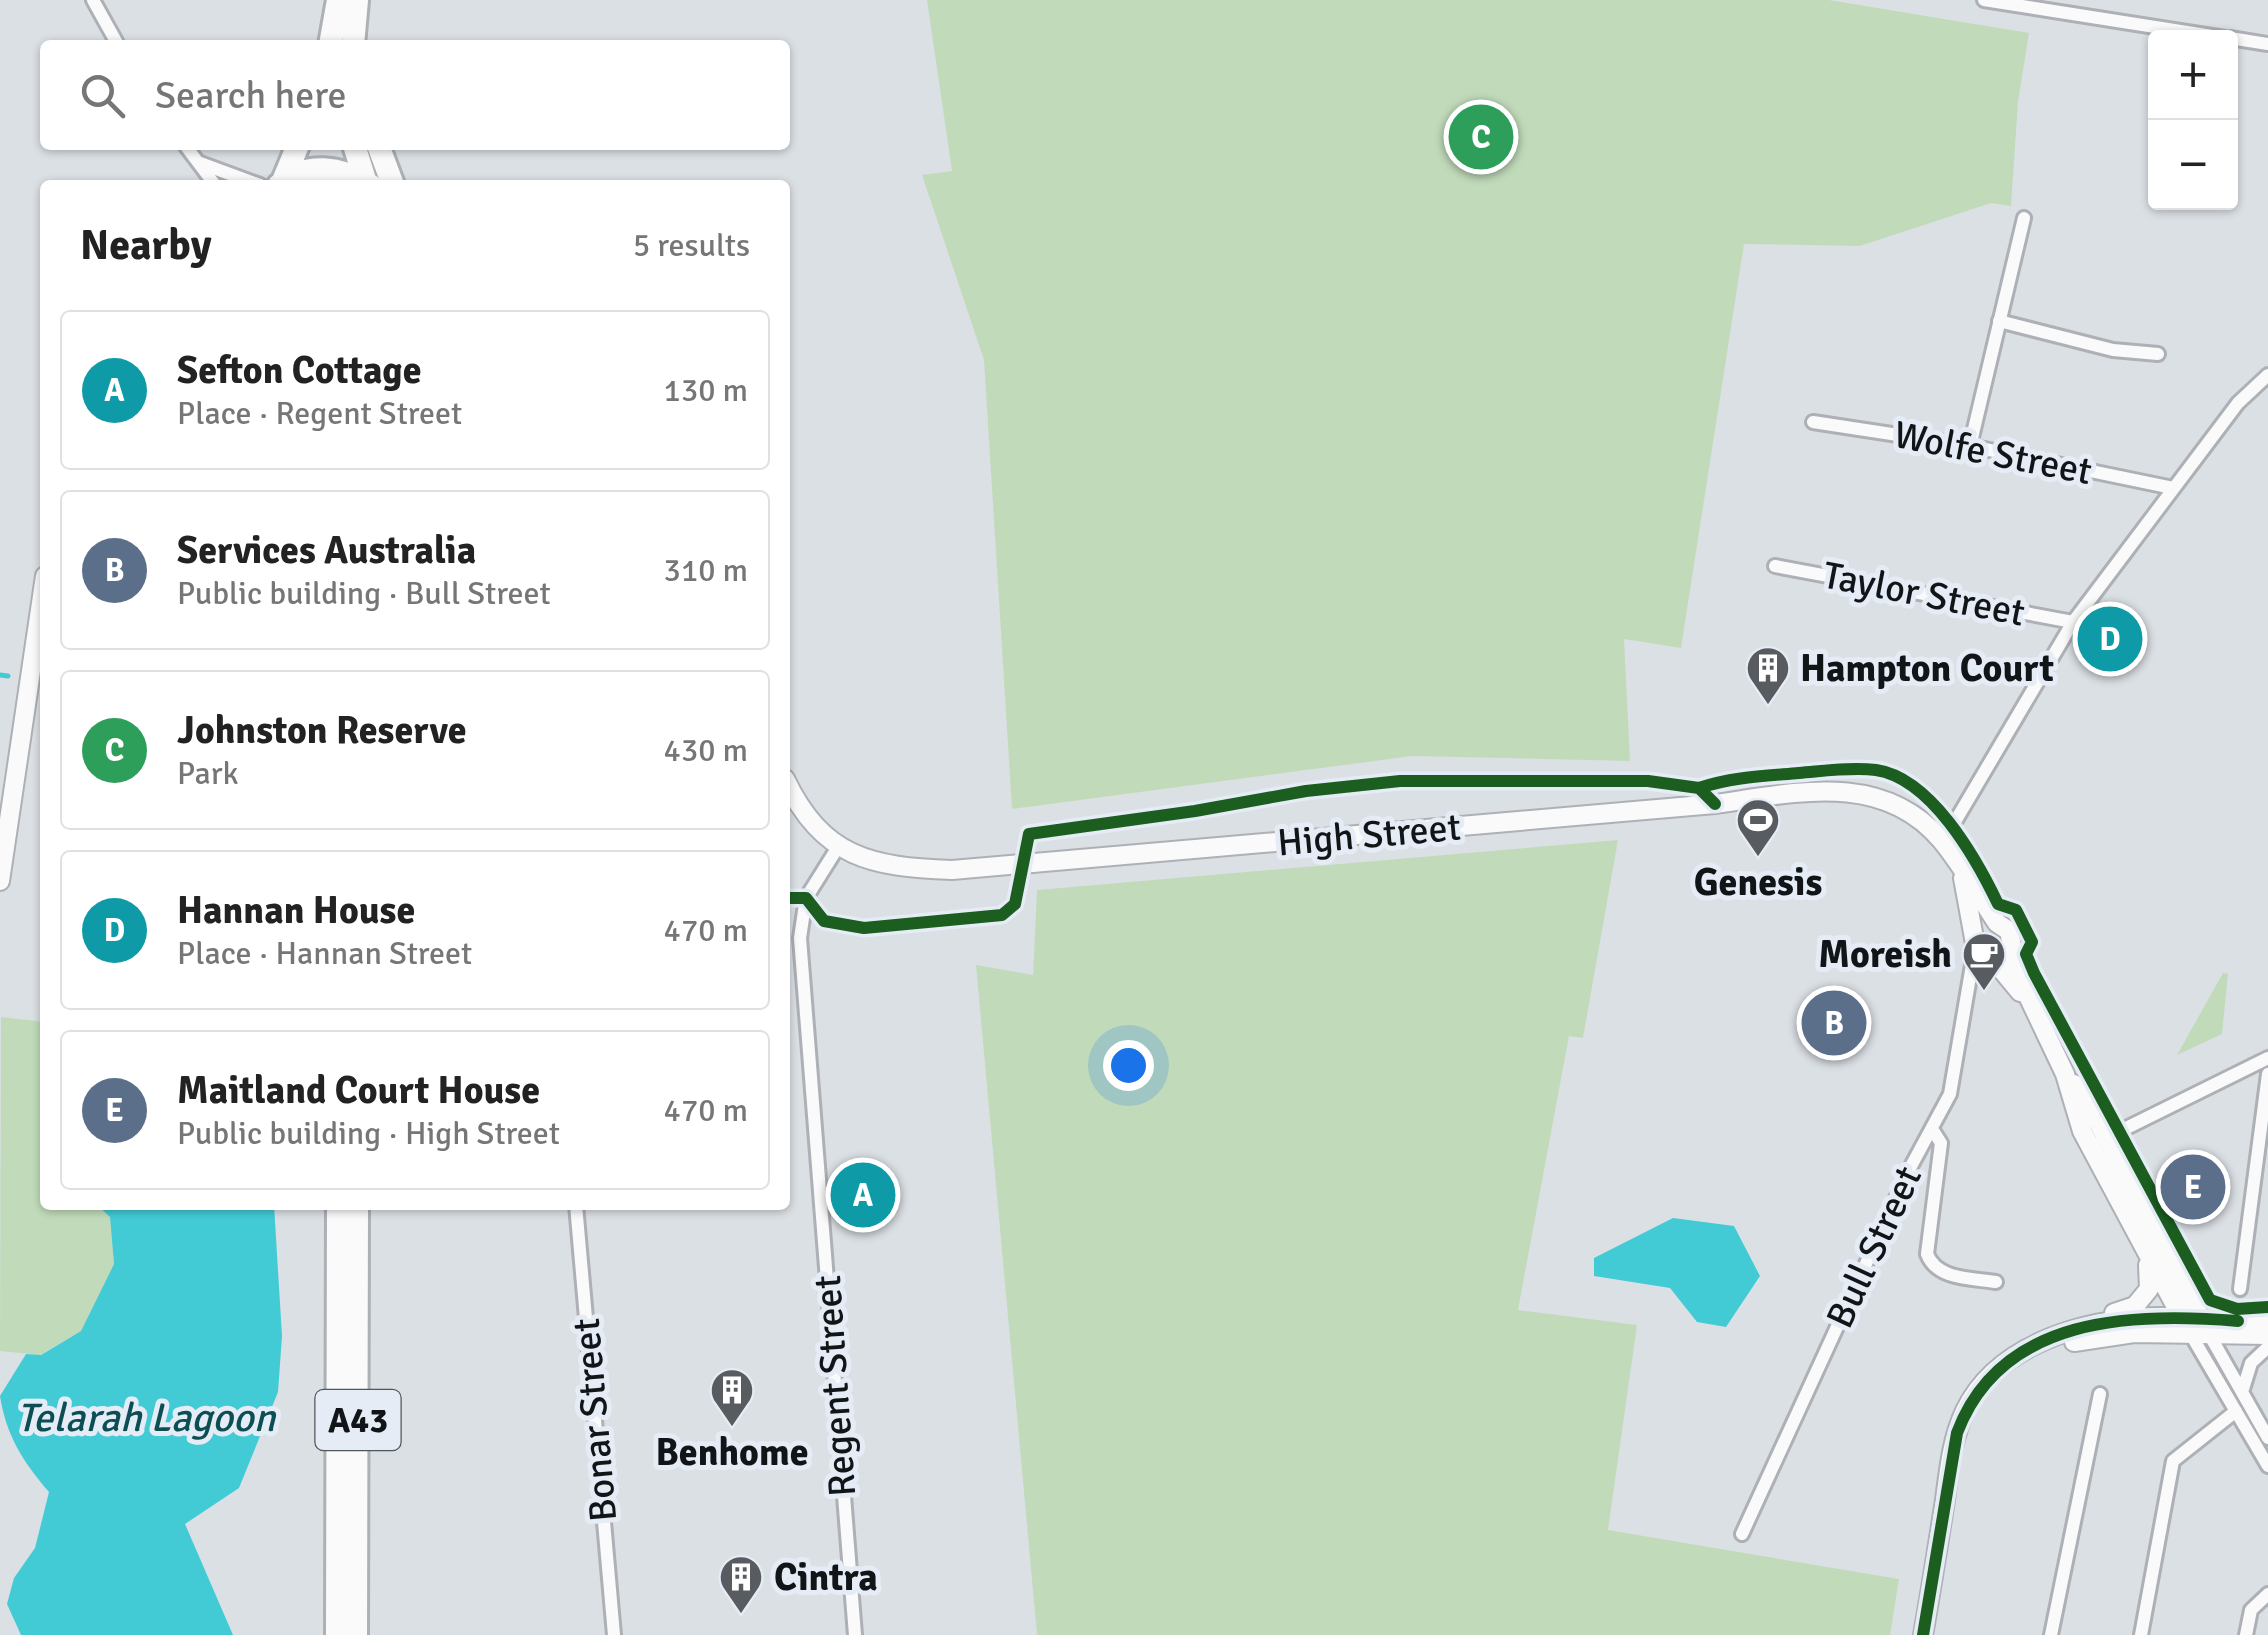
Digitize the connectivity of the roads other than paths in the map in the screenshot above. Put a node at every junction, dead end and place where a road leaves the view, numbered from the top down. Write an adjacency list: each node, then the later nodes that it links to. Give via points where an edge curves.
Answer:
1 (93, 0): 6 (street)
2 (338, 0): 7 (highway)
3 (358, 0): 8 (highway); 9 (highway)
4 (1984, 0): 5 (street)
5 (2177, 30)
6 (115, 40)
7 (331, 40)
8 (354, 40)
9 (363, 40)
10 (2238, 40): 11 (street)
11 (2268, 44)
12 (189, 150): 16 (street)
13 (295, 150): 19 (highway)
14 (356, 150): 22 (highway)
15 (380, 150): 23 (highway)
16 (200, 163): 17 (street); 18 (street)
17 (211, 180)
18 (260, 180)
19 (276, 180)
20 (284, 180): 21 (highway, via 323,168)
21 (362, 180)
22 (367, 180)
23 (391, 180)
24 (2024, 218): 25 (street)
25 (2000, 322): 26 (street); 29 (street)
26 (2158, 354)
27 (2268, 375): 30 (street)
28 (1813, 422): 29 (street, Wolfe Street)
29 (1970, 446): 30 (street, Wolfe Street)
30 (2173, 488): 33 (street)
31 (1775, 566): 33 (street, Taylor Street)
32 (40, 610): 38 (main road)
33 (2073, 622): 35 (street)
34 (790, 788): 36 (main road, High Street, via 808,820)
35 (1943, 842): 36 (main road, High Street, via 1901,808 1844,790 952,870 886,865); 37 (main road, High Street)
36 (838, 847): 40 (street, Regent Street)
37 (1961, 868): 41 (main road, High Street); 43 (main road, High Street)
38 (0, 881)
39 (790, 898): 40 (street)
40 (806, 898): 71 (street, Regent Street, via 800,938)
41 (1997, 924): 42 (main road, via 2010,934); 43 (main road, via 1982,926)
42 (2010, 948): 43 (main road, via 2002,958); 44 (main road)
43 (1981, 950): 44 (main road); 47 (street, Bull Street, via 1972,965 1950,1094)
44 (2029, 1002): 48 (main road)
45 (2268, 1058): 48 (street)
46 (2268, 1074): 54 (street)
47 (1932, 1129): 53 (street, via 1941,1143 1927,1254 1932,1267); 66 (street, Bull Street)
48 (2098, 1141): 52 (main road); 56 (main road)
49 (338, 1210): 68 (highway, A43)
50 (357, 1210): 69 (highway, A43)
51 (576, 1210): 70 (street, Bonar Street)
52 (2139, 1241): 56 (main road); 58 (main road, via 2151,1280 2135,1306)
53 (1996, 1282)
54 (2240, 1289)
55 (2268, 1319): 56 (main road)
56 (2196, 1325): 57 (main road); 58 (main road, via 2103,1323); 60 (street); 62 (main road, via 2065,1344 2024,1359); 63 (street)
57 (2268, 1335)
58 (2044, 1340): 62 (main road, via 1998,1369)
59 (2268, 1347): 60 (street, via 2246,1370)
60 (2243, 1392): 64 (street)
61 (2100, 1394): 73 (street)
62 (1974, 1396): 72 (main road, via 1952,1450)
63 (2236, 1411): 65 (street); 74 (street, via 2173,1461)
64 (2268, 1438)
65 (2267, 1461)
66 (1742, 1534)
67 (2268, 1594): 75 (street, via 2252,1610)
68 (338, 1635)
69 (356, 1635)
70 (614, 1635)
71 (855, 1635)
72 (1924, 1635)
73 (2052, 1635)
74 (2141, 1635)
75 (2246, 1635)

